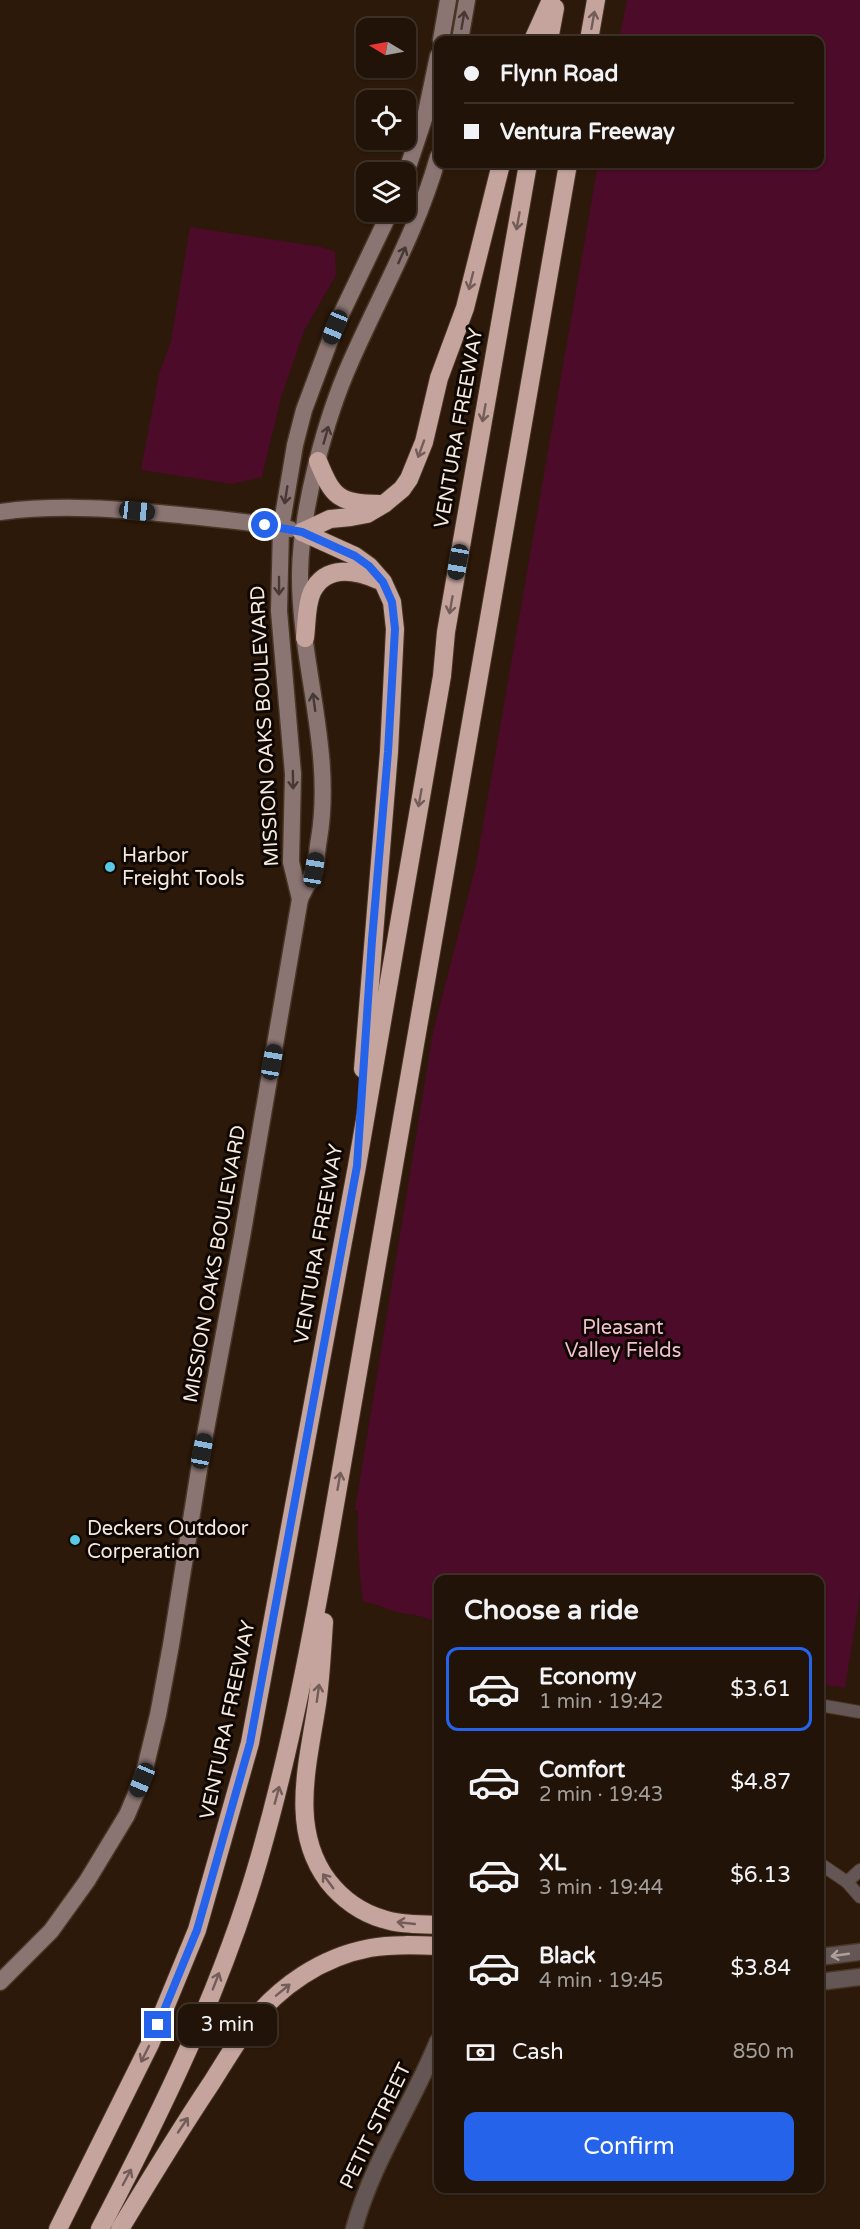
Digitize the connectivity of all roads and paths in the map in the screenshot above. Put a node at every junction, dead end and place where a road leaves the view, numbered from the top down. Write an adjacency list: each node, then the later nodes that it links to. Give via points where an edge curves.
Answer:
1 (448, 0): 6 (main road)
2 (467, 0): 7 (main road, one-way to 2)
3 (551, 0): 8 (highway)
4 (556, 0): 9 (highway)
5 (596, 0): 10 (highway, one-way to 5)
6 (442, 36)
7 (461, 36)
8 (535, 36)
9 (550, 36)
10 (590, 36)
11 (434, 75): 12 (main road)
12 (410, 162)
13 (434, 168): 18 (main road, MISSION OAKS BOULEVARD, one-way to 13, via 350,363 414,228)
14 (500, 168): 19 (highway, one-way to 19, via 465,308 439,378 424,442 409,479)
15 (527, 168): 26 (highway, VENTURA FREEWAY, one-way to 26)
16 (567, 168): 27 (highway, one-way to 16)
17 (385, 222): 21 (main road, MISSION OAKS BOULEVARD, one-way to 21, via 335,327 304,410)
18 (318, 461): 19 (highway, via 327,483 343,499 355,504); 22 (main road, MISSION OAKS BOULEVARD)
19 (384, 504): 22 (highway, via 367,514 330,519)
20 (0, 512): 21 (main road, via 26,508 123,509)
21 (281, 528): 22 (main road); 25 (main road, MISSION OAKS BOULEVARD, one-way to 25, via 279,611 293,774 291,862)
22 (302, 532): 23 (highway, via 355,556); 24 (main road, MISSION OAKS BOULEVARD, via 300,574)
23 (383, 582): 24 (highway, via 362,573 328,573 313,590); 26 (highway, via 392,602 395,629)
24 (305, 638): 25 (main road, MISSION OAKS BOULEVARD, one-way to 24, via 314,870 323,812 320,743)
25 (300, 899): 40 (main road, MISSION OAKS BOULEVARD, via 171,1646 143,1777 127,1815 81,1890 51,1931)
26 (357, 1166): 42 (highway, VENTURA FREEWAY, one-way to 42, via 250,1743 219,1858 197,1930 150,2044)
27 (332, 1522): 34 (highway, one-way to 27, via 385,1920 350,1903 336,1892 319,1868 306,1836 303,1802 320,1685); 43 (highway, one-way to 27, via 203,2016 259,1860 303,1684)
28 (824, 1706): 29 (street)
29 (860, 1712)
30 (824, 1868): 32 (street)
31 (860, 1870): 32 (street)
32 (847, 1882): 33 (street)
33 (860, 1897)
34 (434, 1925)
35 (434, 1946): 44 (highway, one-way to 35, via 178,2132 249,2025 270,2001 311,1969 345,1954 394,1945)
36 (860, 1952): 37 (street, one-way to 37)
37 (824, 1956)
38 (860, 1977): 39 (street)
39 (824, 1981)
40 (0, 1982)
41 (434, 2051): 45 (street, PETIT STREET, via 373,2171)
42 (58, 2229)
43 (100, 2229)
44 (120, 2229)
45 (354, 2229)

